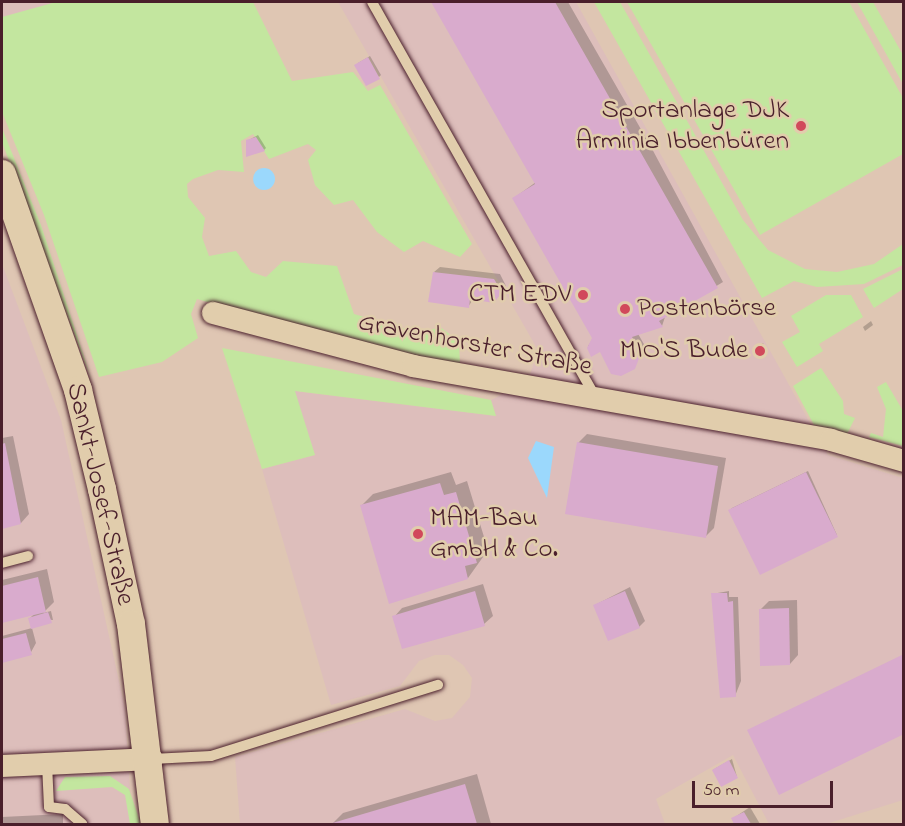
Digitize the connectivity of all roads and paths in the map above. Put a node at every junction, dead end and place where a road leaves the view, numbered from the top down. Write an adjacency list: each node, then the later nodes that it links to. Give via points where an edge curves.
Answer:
1 (372, 2): 4 (lane)
2 (2, 174): 9 (street, Sankt-Josef-Straße, via 78,390 131,624)
3 (213, 313): 4 (street, Gravenhorster Straße, via 413,366)
4 (597, 399): 5 (street, Gravenhorster Straße, via 831,440)
5 (903, 461)
6 (28, 556): 7 (lane)
7 (2, 563)
8 (438, 685): 9 (lane, via 211,756)
9 (152, 759): 10 (street); 13 (street, Sankt-Josef-Straße)
10 (47, 764): 11 (street); 12 (lane, via 49,807 65,809)
11 (2, 766)
12 (82, 825)
13 (155, 825)

